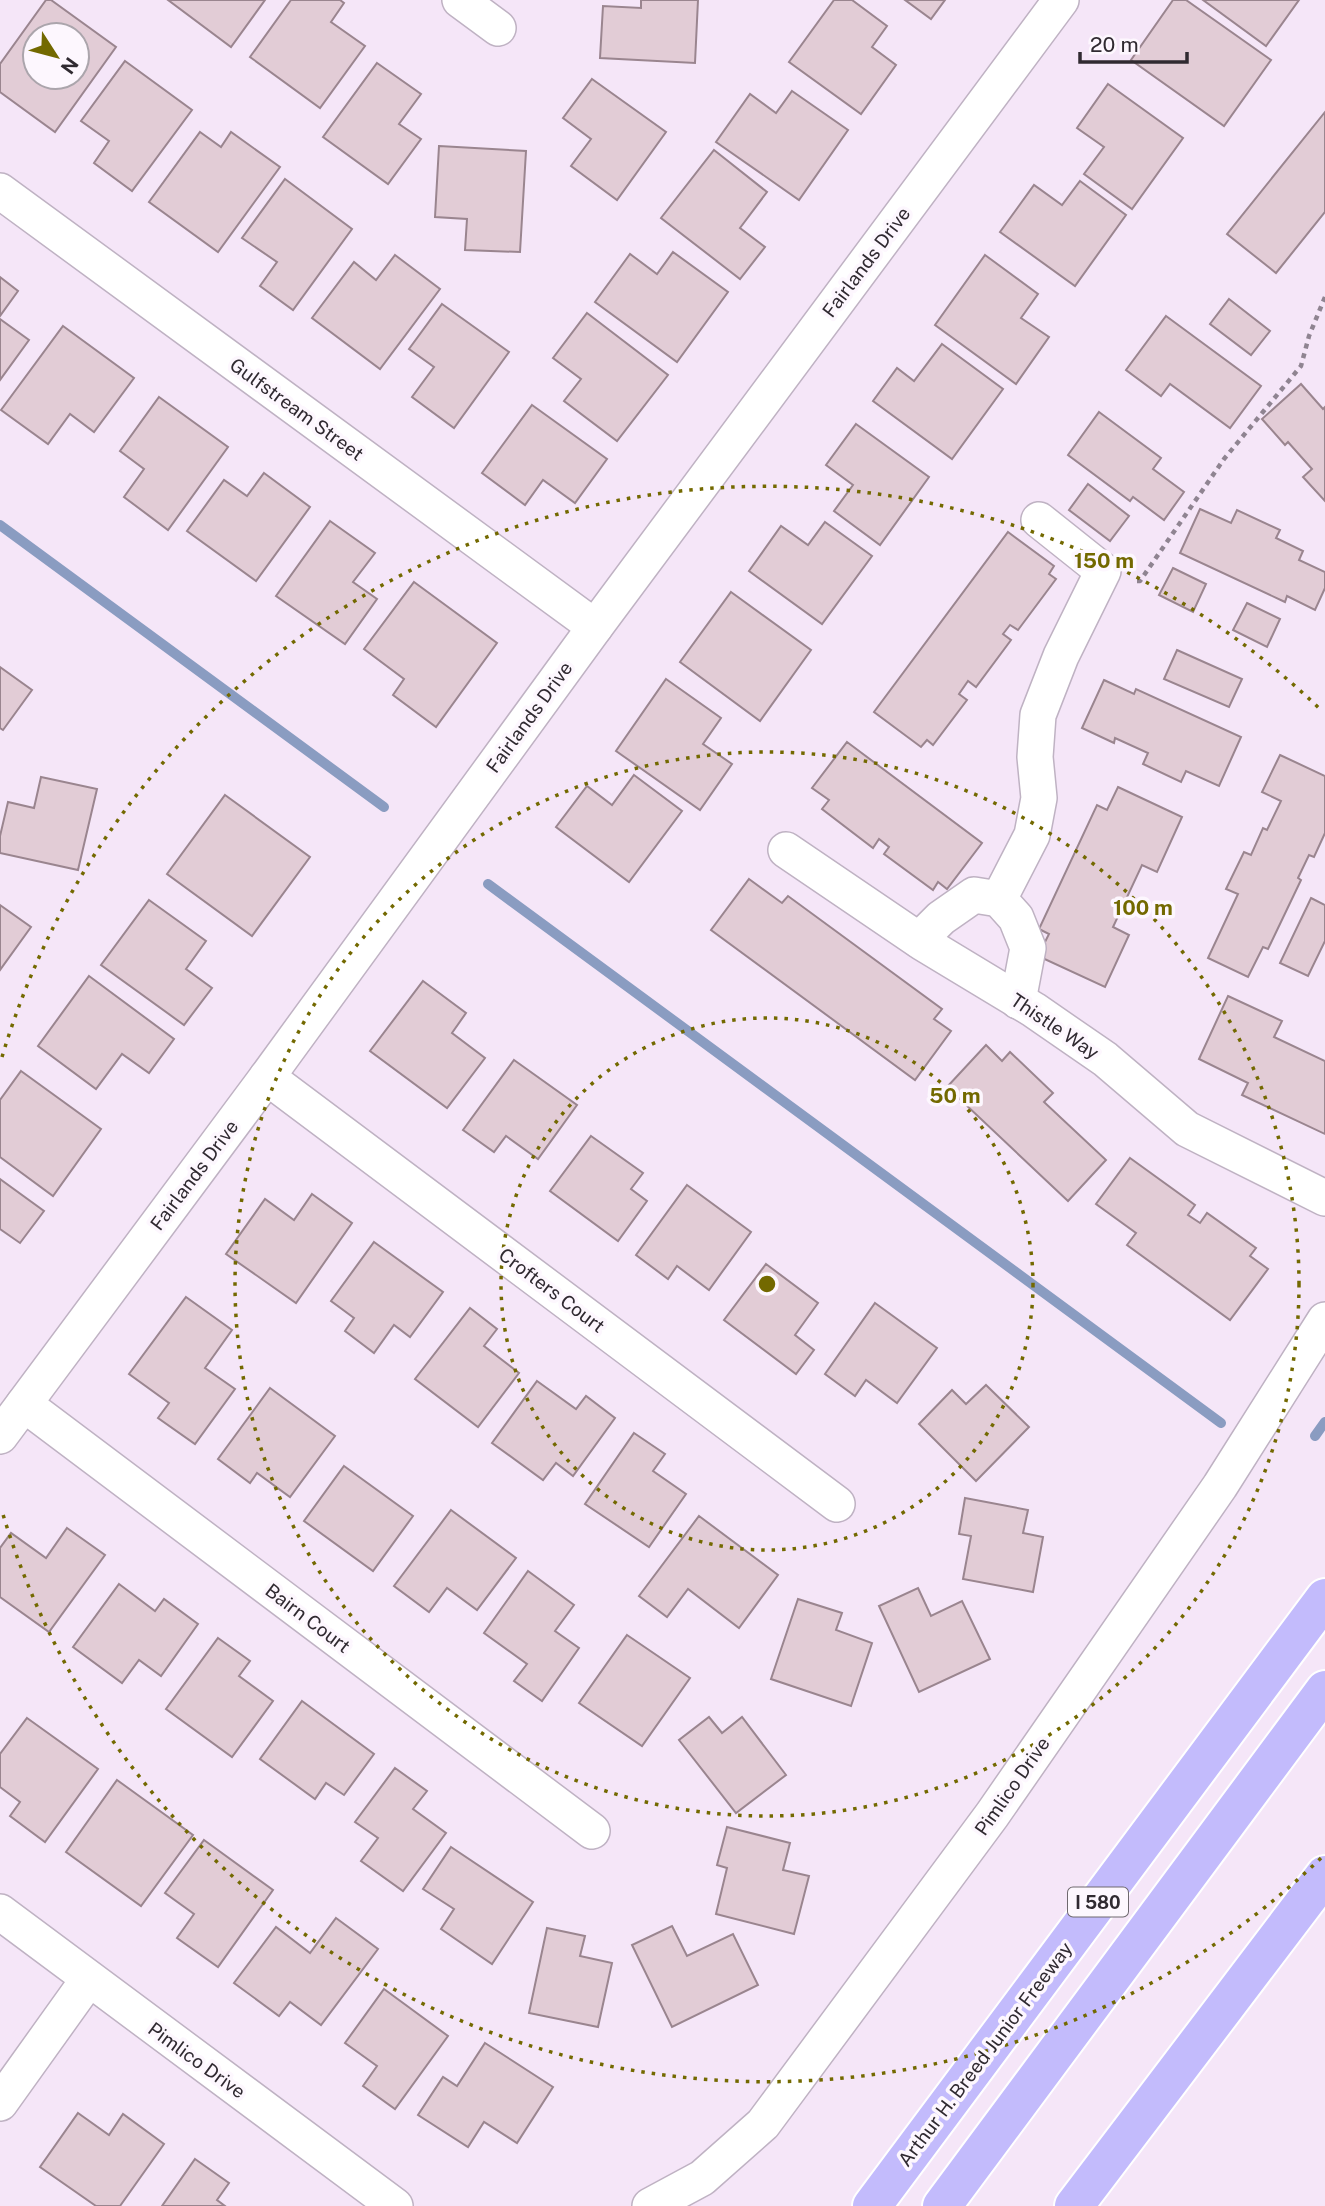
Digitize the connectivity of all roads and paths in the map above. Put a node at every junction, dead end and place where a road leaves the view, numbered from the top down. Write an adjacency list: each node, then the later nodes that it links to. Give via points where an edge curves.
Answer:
1 (460, 0): 3 (street)
2 (1060, 0): 8 (street, Fairlands Drive)
3 (498, 28)
4 (0, 191): 8 (street, Gulfstream Street)
5 (1325, 296): 7 (path, via 1301,366 1224,459 1140,582)
6 (1038, 520): 7 (street, via 1103,571)
7 (1098, 582): 10 (street, via 1038,715 1035,757 1040,797 1032,835)
8 (595, 627): 13 (street, Fairlands Drive)
9 (786, 850): 11 (street, Thistle Way)
10 (999, 899): 11 (street, via 974,895); 12 (street, via 1016,918 1028,948)
11 (919, 940): 12 (street, Thistle Way)
12 (1018, 1001): 14 (street, Thistle Way, via 1105,1059 1187,1129)
13 (267, 1077): 16 (street, Fairlands Drive); 18 (street, Crofters Court)
14 (1325, 1198)
15 (1325, 1321): 27 (street, Pimlico Drive, via 1220,1486 992,1815 763,2124 702,2179)
16 (24, 1404): 17 (street, Fairlands Drive); 21 (street, Bairn Court)
17 (0, 1436)
18 (837, 1504)
19 (1325, 1598): 28 (highway, Arthur H. Breed Junior Freeway / I 580)
20 (1325, 1690): 29 (highway, I 580)
21 (592, 1831)
22 (1325, 1875): 30 (highway)
23 (0, 1912): 24 (street, Pimlico Drive)
24 (88, 1980): 25 (street); 26 (street, Pimlico Drive)
25 (0, 2103)
26 (395, 2206)
27 (650, 2206)
28 (872, 2206)
29 (942, 2206)
30 (1074, 2206)

